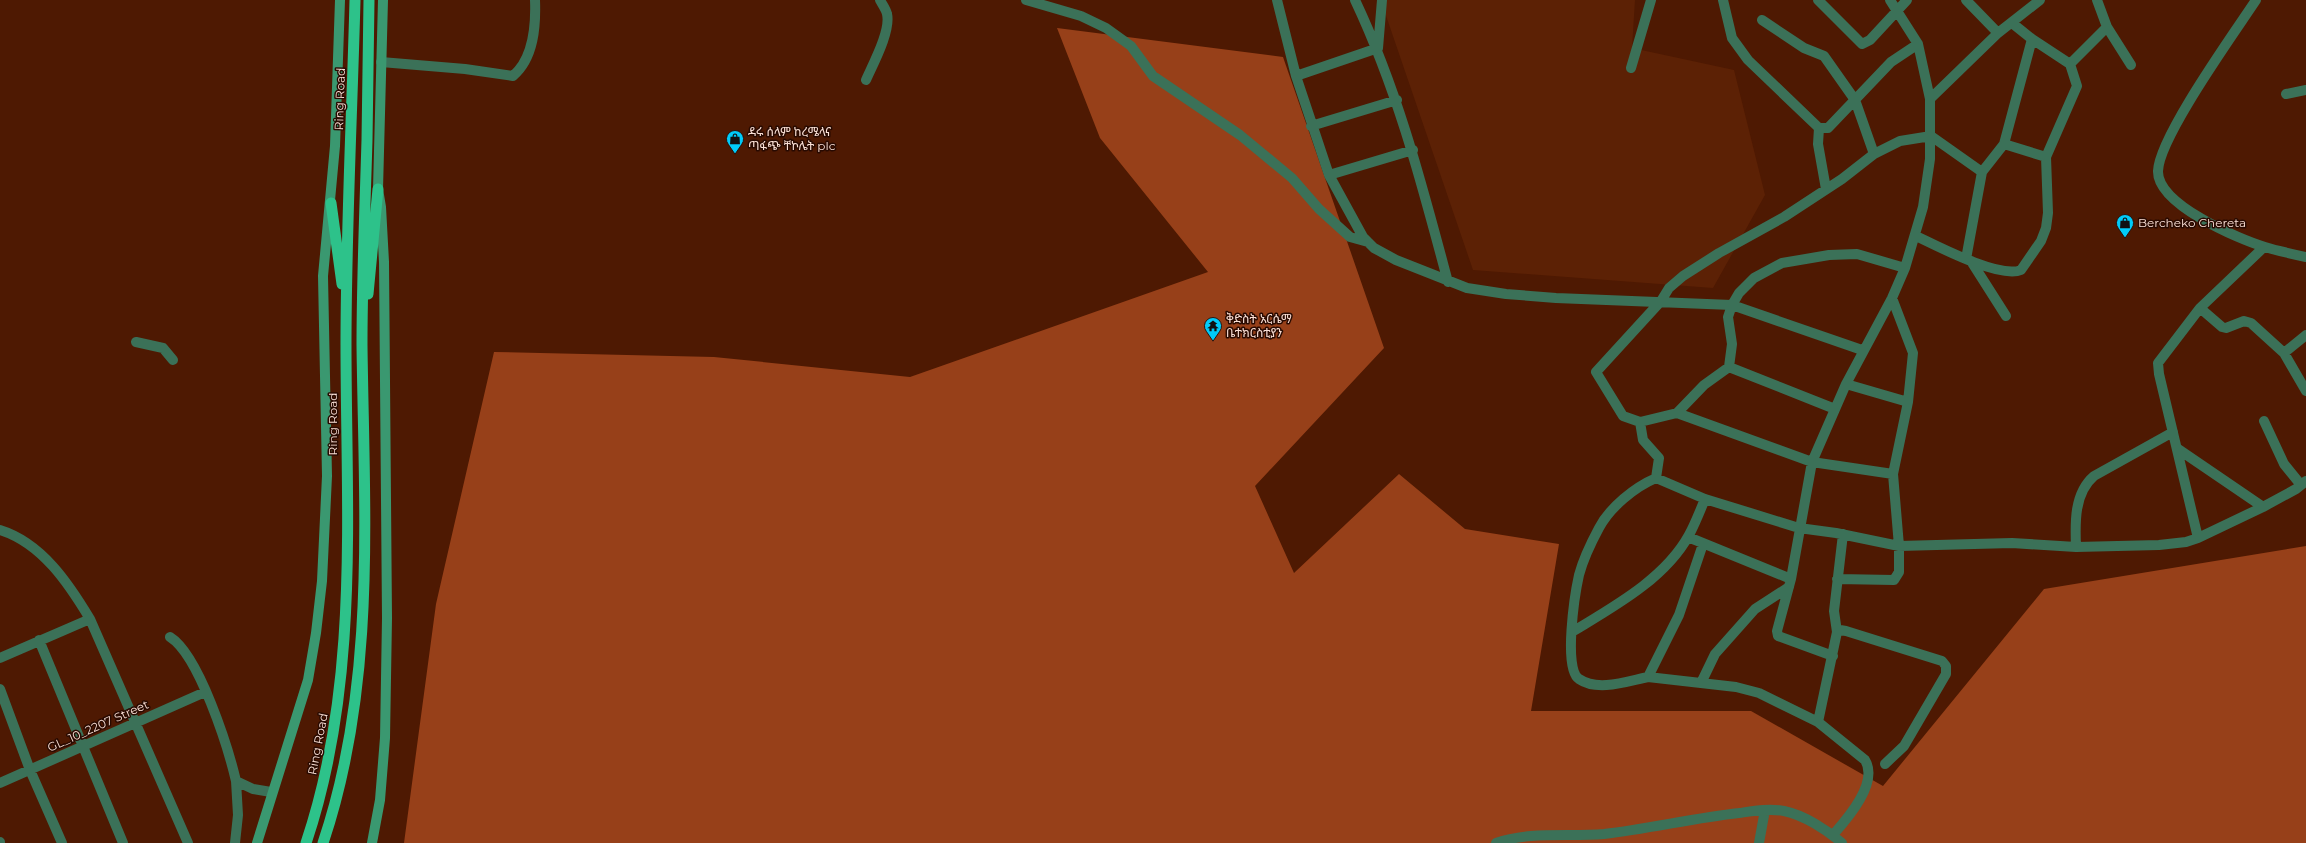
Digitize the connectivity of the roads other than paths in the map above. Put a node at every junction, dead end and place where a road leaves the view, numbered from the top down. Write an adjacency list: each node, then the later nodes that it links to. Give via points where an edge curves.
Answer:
1 (340, 0): 50 (main road, Ring Road)
2 (356, 0): 60 (highway, Ring Road)
3 (369, 0): 62 (highway)
4 (383, 0): 28 (main road)
5 (535, 0): 28 (street, via 532,44 513,76)
6 (880, 0): 33 (street, via 887,13 887,21 884,36)
7 (1026, 0): 52 (street, via 1081,16 1106,28 1131,46 1152,76 1240,135 1292,178 1350,237)
8 (1277, 0): 32 (street)
9 (1356, 0): 27 (street)
10 (1382, 0): 27 (street)
11 (1651, 0): 31 (street)
12 (1723, 0): 40 (street, via 1732,38 1748,60)
13 (1818, 0): 20 (street, via 1862,44 1870,40)
14 (1890, 0): 20 (street)
15 (1907, 0): 20 (street)
16 (1966, 0): 24 (street)
17 (2040, 0): 22 (street)
18 (2097, 0): 23 (street)
19 (2256, 0): 53 (street, via 2185,110 2160,160 2158,172 2162,185 2178,203 2232,234)
20 (1897, 11): 26 (street)
21 (1762, 20): 38 (street, via 1804,48 1824,56)
22 (2012, 23): 24 (street); 25 (street)
23 (2107, 27): 29 (street); 30 (street)
24 (1998, 33): 36 (street)
25 (2032, 39): 29 (street); 42 (street)
26 (1918, 44): 36 (street); 38 (street, via 1892,62)
27 (1378, 48): 32 (street); 37 (street)
28 (381, 62): 48 (main road)
29 (2070, 64): 45 (street, via 2077,81 2076,90)
30 (2130, 65)
31 (1631, 68)
32 (1296, 76): 39 (street)
33 (866, 80)
34 (2306, 90): 35 (street)
35 (2286, 94)
36 (1930, 99): 41 (street)
37 (1397, 100): 39 (street); 43 (street)
38 (1855, 100): 40 (street, via 1828,128); 44 (street)
39 (1311, 126): 47 (street)
40 (1819, 128): 49 (street, via 1818,144)
41 (1931, 136): 44 (street, via 1900,141); 46 (street); 51 (street, via 1930,166)
42 (2004, 144): 45 (street); 46 (street)
43 (1413, 150): 47 (street); 57 (street)
44 (1874, 154): 49 (street)
45 (2046, 158): 55 (street, via 2046,228 2041,241 2021,270 2009,273)
46 (1982, 172): 55 (street)
47 (1329, 175): 52 (street)
48 (378, 189): 62 (highway, via 370,284); 124 (main road, via 384,255 386,618 384,771)
49 (1826, 189): 59 (street, via 1779,221 1719,253 1683,276 1669,288)
50 (331, 203): 60 (highway); 114 (main road, Ring Road, via 323,276 327,476 322,580 308,680)
51 (1916, 236): 55 (street); 56 (street)
52 (1368, 242): 57 (street, via 1396,260)
53 (2264, 246): 54 (street); 63 (street)
54 (2306, 257)
55 (1969, 260): 64 (street)
56 (1905, 268): 58 (street); 61 (street, via 1857,254 1829,255 1792,261 1754,278)
57 (1448, 282): 59 (street, via 1467,288 1506,294)
58 (1892, 298): 67 (street); 73 (street, via 1913,353)
59 (1661, 301): 61 (street); 77 (street, via 1596,372 1623,416)
60 (346, 302): 122 (highway, Ring Road, via 347,564 344,660 324,782)
61 (1732, 305): 67 (street); 70 (street, via 1728,317 1732,344)
62 (362, 307): 123 (highway, via 363,628 347,752)
63 (2200, 308): 68 (street, via 2222,327 2248,321); 78 (street, via 2158,364)
64 (2006, 316)
65 (2306, 335): 68 (street)
66 (136, 342): 69 (street, via 163,348)
67 (1862, 350): 71 (street)
68 (2284, 353): 72 (street)
69 (173, 360)
70 (1729, 368): 74 (street); 75 (street, via 1704,386)
71 (1846, 384): 73 (street); 74 (street)
72 (2306, 391)
73 (1908, 402): 81 (street)
74 (1836, 408): 80 (street)
75 (1677, 413): 77 (street); 80 (street)
76 (2264, 421): 83 (street, via 2284,464)
77 (1640, 422): 82 (street, via 1643,440 1659,458)
78 (2173, 432): 79 (street); 93 (street, via 2086,483 2076,514)
79 (2178, 449): 85 (street); 90 (street)
80 (1812, 462): 81 (street); 86 (street)
81 (1893, 474): 92 (street)
82 (1656, 478): 84 (street); 97 (street, via 1632,491 1600,527 1579,575)
83 (2303, 483): 85 (street)
84 (1705, 499): 86 (street); 89 (street)
85 (2263, 507): 90 (street)
86 (1799, 528): 88 (street); 95 (street)
87 (0, 530): 96 (street, via 22,541 52,564 71,587)
88 (1842, 534): 92 (street); 94 (street)
89 (1688, 537): 91 (street); 97 (street, via 1648,583)
90 (2198, 538): 93 (street, via 2159,545)
91 (1703, 544): 95 (street); 103 (street, via 1679,615)
92 (1899, 546): 93 (street, via 2012,543); 94 (street, via 1899,572 1894,580)
93 (2076, 548)
94 (1837, 579): 98 (street, via 1834,620)
95 (1790, 583): 101 (street, via 1778,636); 104 (street, via 1761,603 1746,618 1715,654)
96 (90, 619): 100 (street); 108 (street)
97 (1572, 632): 103 (street, via 1570,652 1573,673 1579,679 1592,684 1606,684)
98 (1837, 632): 101 (street); 110 (street, via 1846,631 1937,659 1946,666 1946,674 1912,734 1897,754)
99 (170, 637): 106 (street, via 179,642)
100 (39, 640): 102 (street); 109 (street)
101 (1833, 656): 107 (street)
102 (0, 658)
103 (1648, 677): 104 (street)
104 (1701, 683): 107 (street, via 1759,694)
105 (0, 688): 111 (street)
106 (205, 692): 108 (street, GL_10_2207 Street); 112 (street, via 232,762)
107 (1818, 722): 116 (street, via 1869,766 1869,775 1851,815)
108 (135, 724): 109 (street, GL_10_2207 Street); 119 (street)
109 (83, 747): 111 (street, GL_10_2207 Street); 118 (street)
110 (1885, 764)
111 (30, 770): 113 (street, GL_10_2207 Street); 117 (street)
112 (236, 781): 114 (street, via 253,789); 120 (street, via 238,815)
113 (0, 782)
114 (272, 792): 121 (main road, Ring Road)
115 (1766, 810): 116 (street, via 1795,815); 125 (street, via 1702,817 1605,834 1511,838); 126 (street)
116 (1832, 835): 127 (street)
117 (62, 843)
118 (123, 843)
119 (188, 843)
120 (235, 843)
121 (257, 843)
122 (306, 843)
123 (323, 843)
124 (372, 843)
125 (1496, 843)
126 (1759, 843)
127 (1842, 843)

